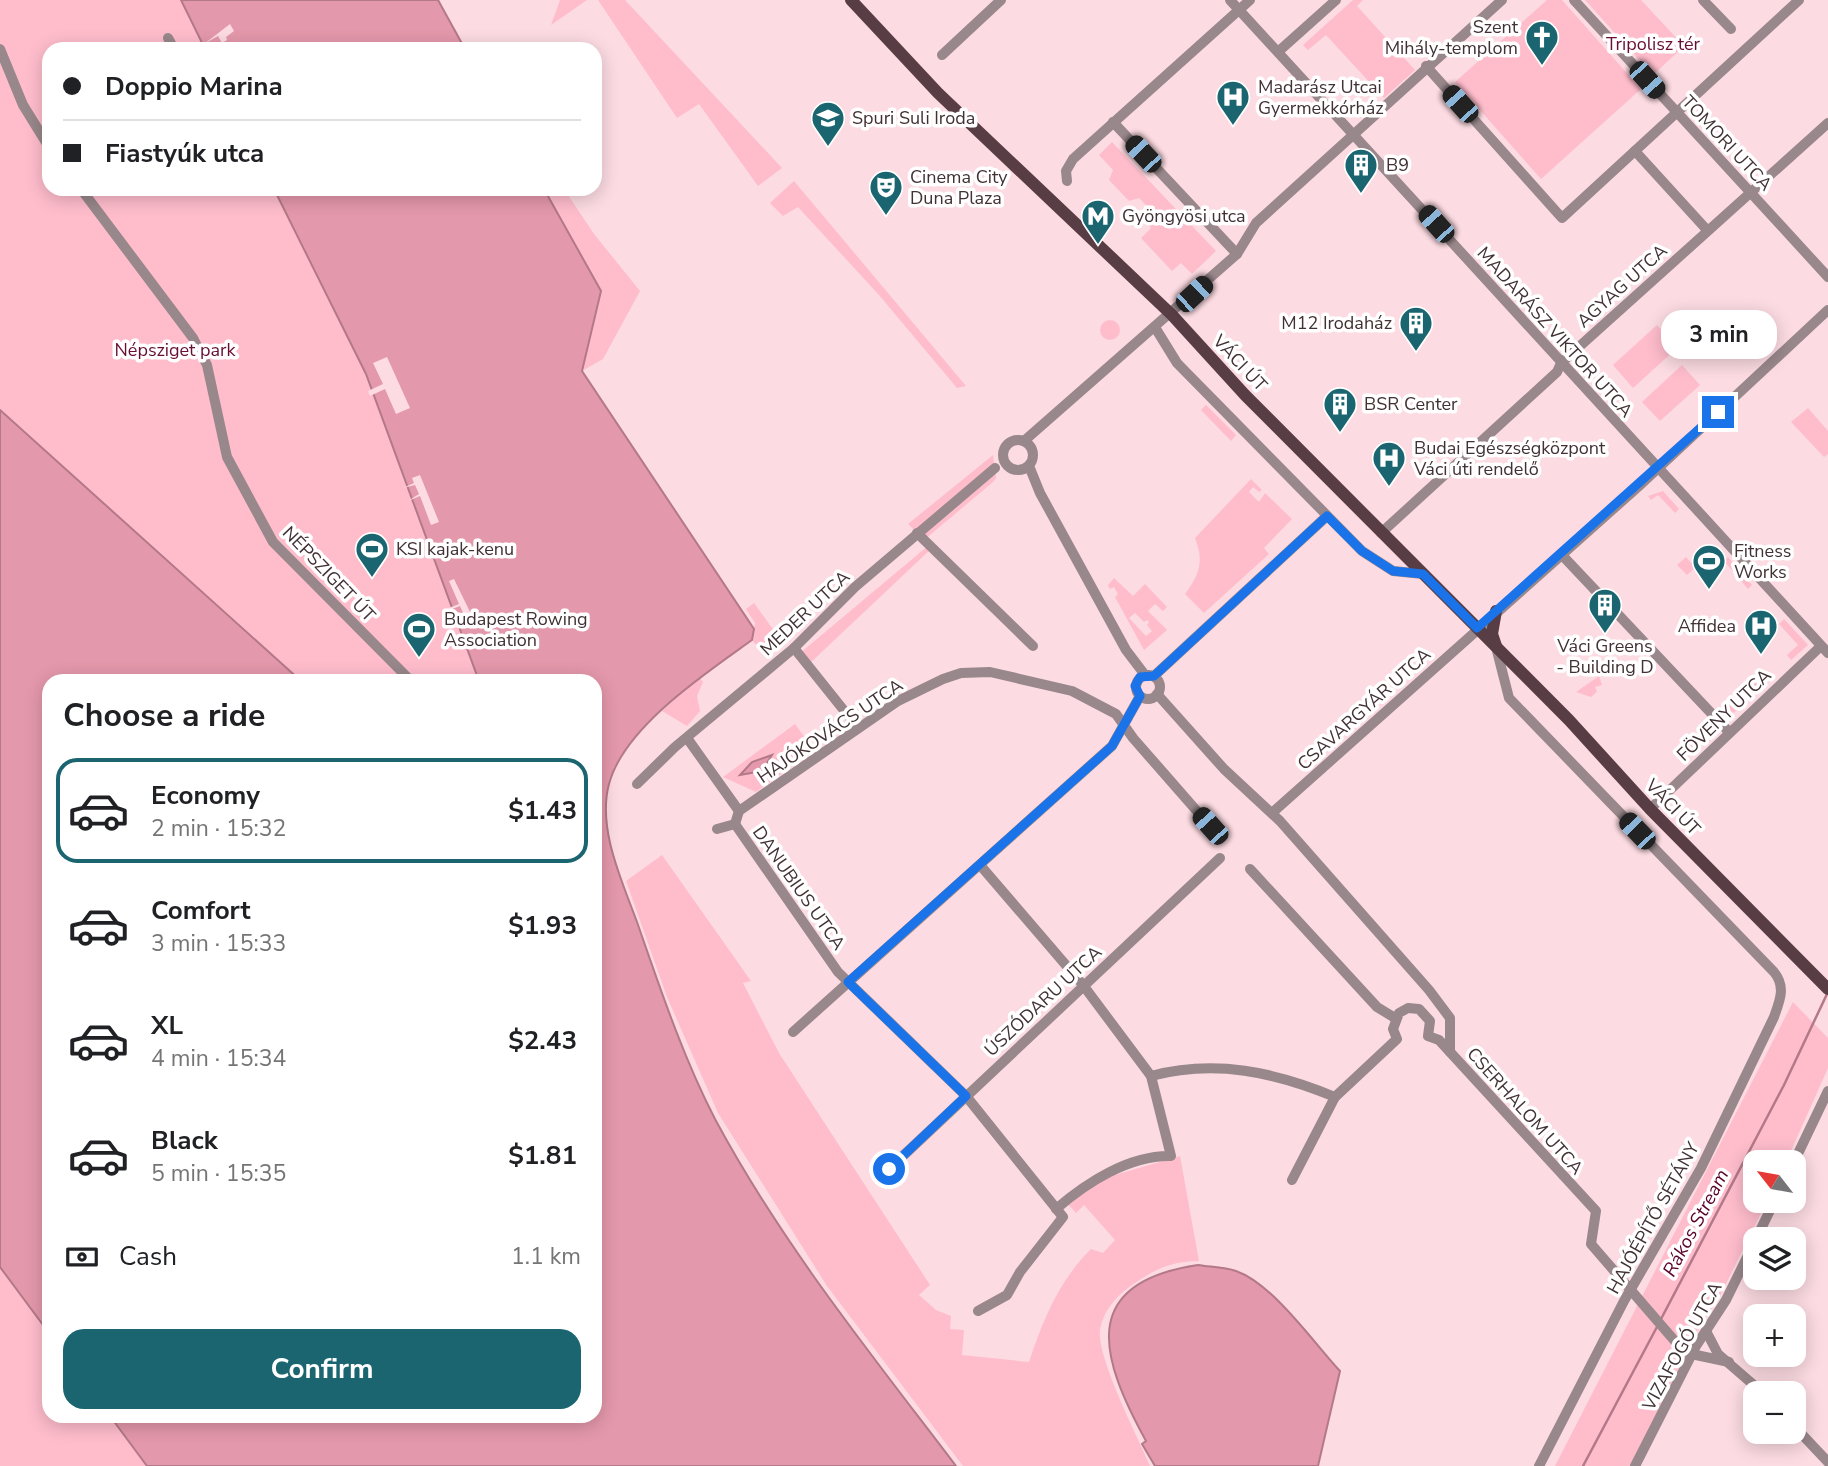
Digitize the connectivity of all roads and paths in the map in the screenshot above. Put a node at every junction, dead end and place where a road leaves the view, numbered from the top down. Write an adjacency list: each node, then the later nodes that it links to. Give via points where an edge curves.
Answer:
1 (851, 0): 31 (main road, VÁCI ÚT, via 957,111)
2 (1001, 0): 16 (street)
3 (1230, 0): 10 (street, MADARÁSZ VIKTOR UTCA)
4 (1250, 0): 10 (street)
5 (1336, 0): 15 (street)
6 (1502, 0): 17 (street)
7 (1574, 0): 18 (street, TOMORI UTCA)
8 (1703, 0): 11 (street)
9 (1799, 0): 18 (street)
10 (1239, 10): 15 (street, MADARÁSZ VIKTOR UTCA); 19 (street)
11 (1731, 29)
12 (168, 38): 13 (street)
13 (170, 42)
14 (0, 48): 22 (street, via 23,105)
15 (1279, 51): 21 (street, MADARÁSZ VIKTOR UTCA)
16 (942, 55)
17 (1426, 66): 21 (street); 23 (street, via 1562,218)
18 (1677, 112): 23 (street); 25 (street, TOMORI UTCA)
19 (1113, 122): 24 (street, via 1073,159 1066,171); 28 (street)
20 (1828, 123): 25 (street, AGYAG UTCA)
21 (1354, 133): 28 (street, via 1256,223); 33 (street, MADARÁSZ VIKTOR UTCA)
22 (42, 136)
23 (1635, 151): 27 (street)
24 (1067, 181)
25 (1750, 191): 27 (street, AGYAG UTCA); 29 (street, TOMORI UTCA)
26 (86, 196): 51 (street, NÉPSZIGET ÚT, via 203,356 216,394 227,457 273,542)
27 (1707, 230): 33 (street, AGYAG UTCA)
28 (1237, 254): 31 (street)
29 (1828, 277)
30 (1828, 310): 37 (street, CSAVARGYÁR UTCA)
31 (1172, 315): 32 (street); 42 (main road, VÁCI ÚT)
32 (1156, 329): 34 (street, via 1063,405); 40 (street, via 1177,363)
33 (1561, 363): 37 (street, MADARÁSZ VIKTOR UTCA); 42 (street, AGYAG UTCA, via 1557,372)
34 (1027, 444): 36 (street, via 1033,458); 36 (street, via 1009,443 1003,456 1009,468)
35 (995, 468): 41 (street, MEDER UTCA)
36 (1026, 468): 52 (street, via 1126,650)
37 (1657, 468): 38 (street, MADARÁSZ VIKTOR UTCA); 39 (street, CSAVARGYÁR UTCA)
38 (1668, 481): 39 (street); 50 (street, MADARÁSZ VIKTOR UTCA)
39 (1639, 486): 43 (street, CSAVARGYÁR UTCA)
40 (1327, 516): 44 (street, via 1362,551 1393,571); 52 (street)
41 (917, 533): 47 (street); 49 (street, MEDER UTCA)
42 (1381, 533): 44 (main road, VÁCI ÚT)
43 (1561, 554): 45 (street, CSAVARGYÁR UTCA); 57 (street)
44 (1423, 574): 46 (main road, VÁCI ÚT)
45 (1496, 611): 46 (street, CSAVARGYÁR UTCA); 48 (main road, via 1492,634)
46 (1477, 628): 48 (main road, VÁCI ÚT); 62 (street, CSAVARGYÁR UTCA)
47 (1033, 646)
48 (1496, 646): 60 (main road, VÁCI ÚT); 84 (street, HAJÓÉPÍTŐ SÉTÁNY, via 1509,698 1781,980 1768,1030 1701,1168)
49 (794, 648): 55 (street); 58 (street, MEDER UTCA)
50 (1824, 650): 57 (street, FÖVENY UTCA)
51 (404, 674)
52 (1146, 677): 53 (street, via 1135,686); 54 (street, via 1159,682)
53 (1140, 696): 54 (street); 56 (street)
54 (1154, 696): 62 (street)
55 (858, 728): 56 (street, HAJÓKOVÁCS UTCA, via 925,686 975,672 1072,691 1115,714); 61 (street, HAJÓKOVÁCS UTCA)
56 (1124, 728): 64 (street); 67 (street, via 1112,746)
57 (1729, 732): 60 (street, FÖVENY UTCA)
58 (687, 738): 59 (street, MEDER UTCA); 61 (street, DANUBIUS UTCA)
59 (637, 784)
60 (1650, 809): 71 (main road, VÁCI ÚT)
61 (739, 811): 63 (street)
62 (1272, 813): 74 (street, via 1450,1018)
63 (735, 824): 65 (street); 69 (street, DANUBIUS UTCA)
64 (1210, 826)
65 (717, 829)
66 (1220, 858): 70 (street, ÚSZÓDARU UTCA)
67 (980, 865): 69 (street); 70 (street)
68 (1250, 869): 72 (street, via 1377,1007)
69 (848, 982): 73 (street); 77 (street, DANUBIUS UTCA)
70 (1083, 985): 75 (street); 77 (street, ÚSZÓDARU UTCA)
71 (1828, 989)
72 (1395, 1017): 74 (street, CSERHALOM UTCA, via 1413,1008 1427,1016 1428,1036); 78 (street, via 1397,1039)
73 (793, 1032)
74 (1450, 1052): 84 (street, CSERHALOM UTCA, via 1596,1211 1591,1244)
75 (1152, 1076): 78 (street, via 1178,1069 1247,1069); 82 (street, via 1171,1156 1108,1173)
76 (1828, 1091): 79 (street)
77 (966, 1096): 80 (street, ÚSZÓDARU UTCA); 82 (street, DANUBIUS UTCA)
78 (1335, 1097): 81 (street)
79 (1800, 1150)
80 (889, 1169)
81 (1292, 1180)
82 (1056, 1209): 85 (street, DANUBIUS UTCA, via 1063,1217 1007,1295)
83 (1743, 1267): 86 (street, VIZAFOGÓ UTCA)
84 (1631, 1291): 87 (street); 92 (street, HAJÓÉPÍTŐ SÉTÁNY)
85 (978, 1311)
86 (1706, 1331): 87 (street, VIZAFOGÓ UTCA); 88 (street, via 1715,1350)
87 (1692, 1354): 88 (street); 93 (street, VIZAFOGÓ UTCA)
88 (1728, 1362): 89 (street)
89 (1749, 1381)
90 (1806, 1439): 91 (street)
91 (1828, 1462)
92 (1539, 1466)
93 (1635, 1466)

